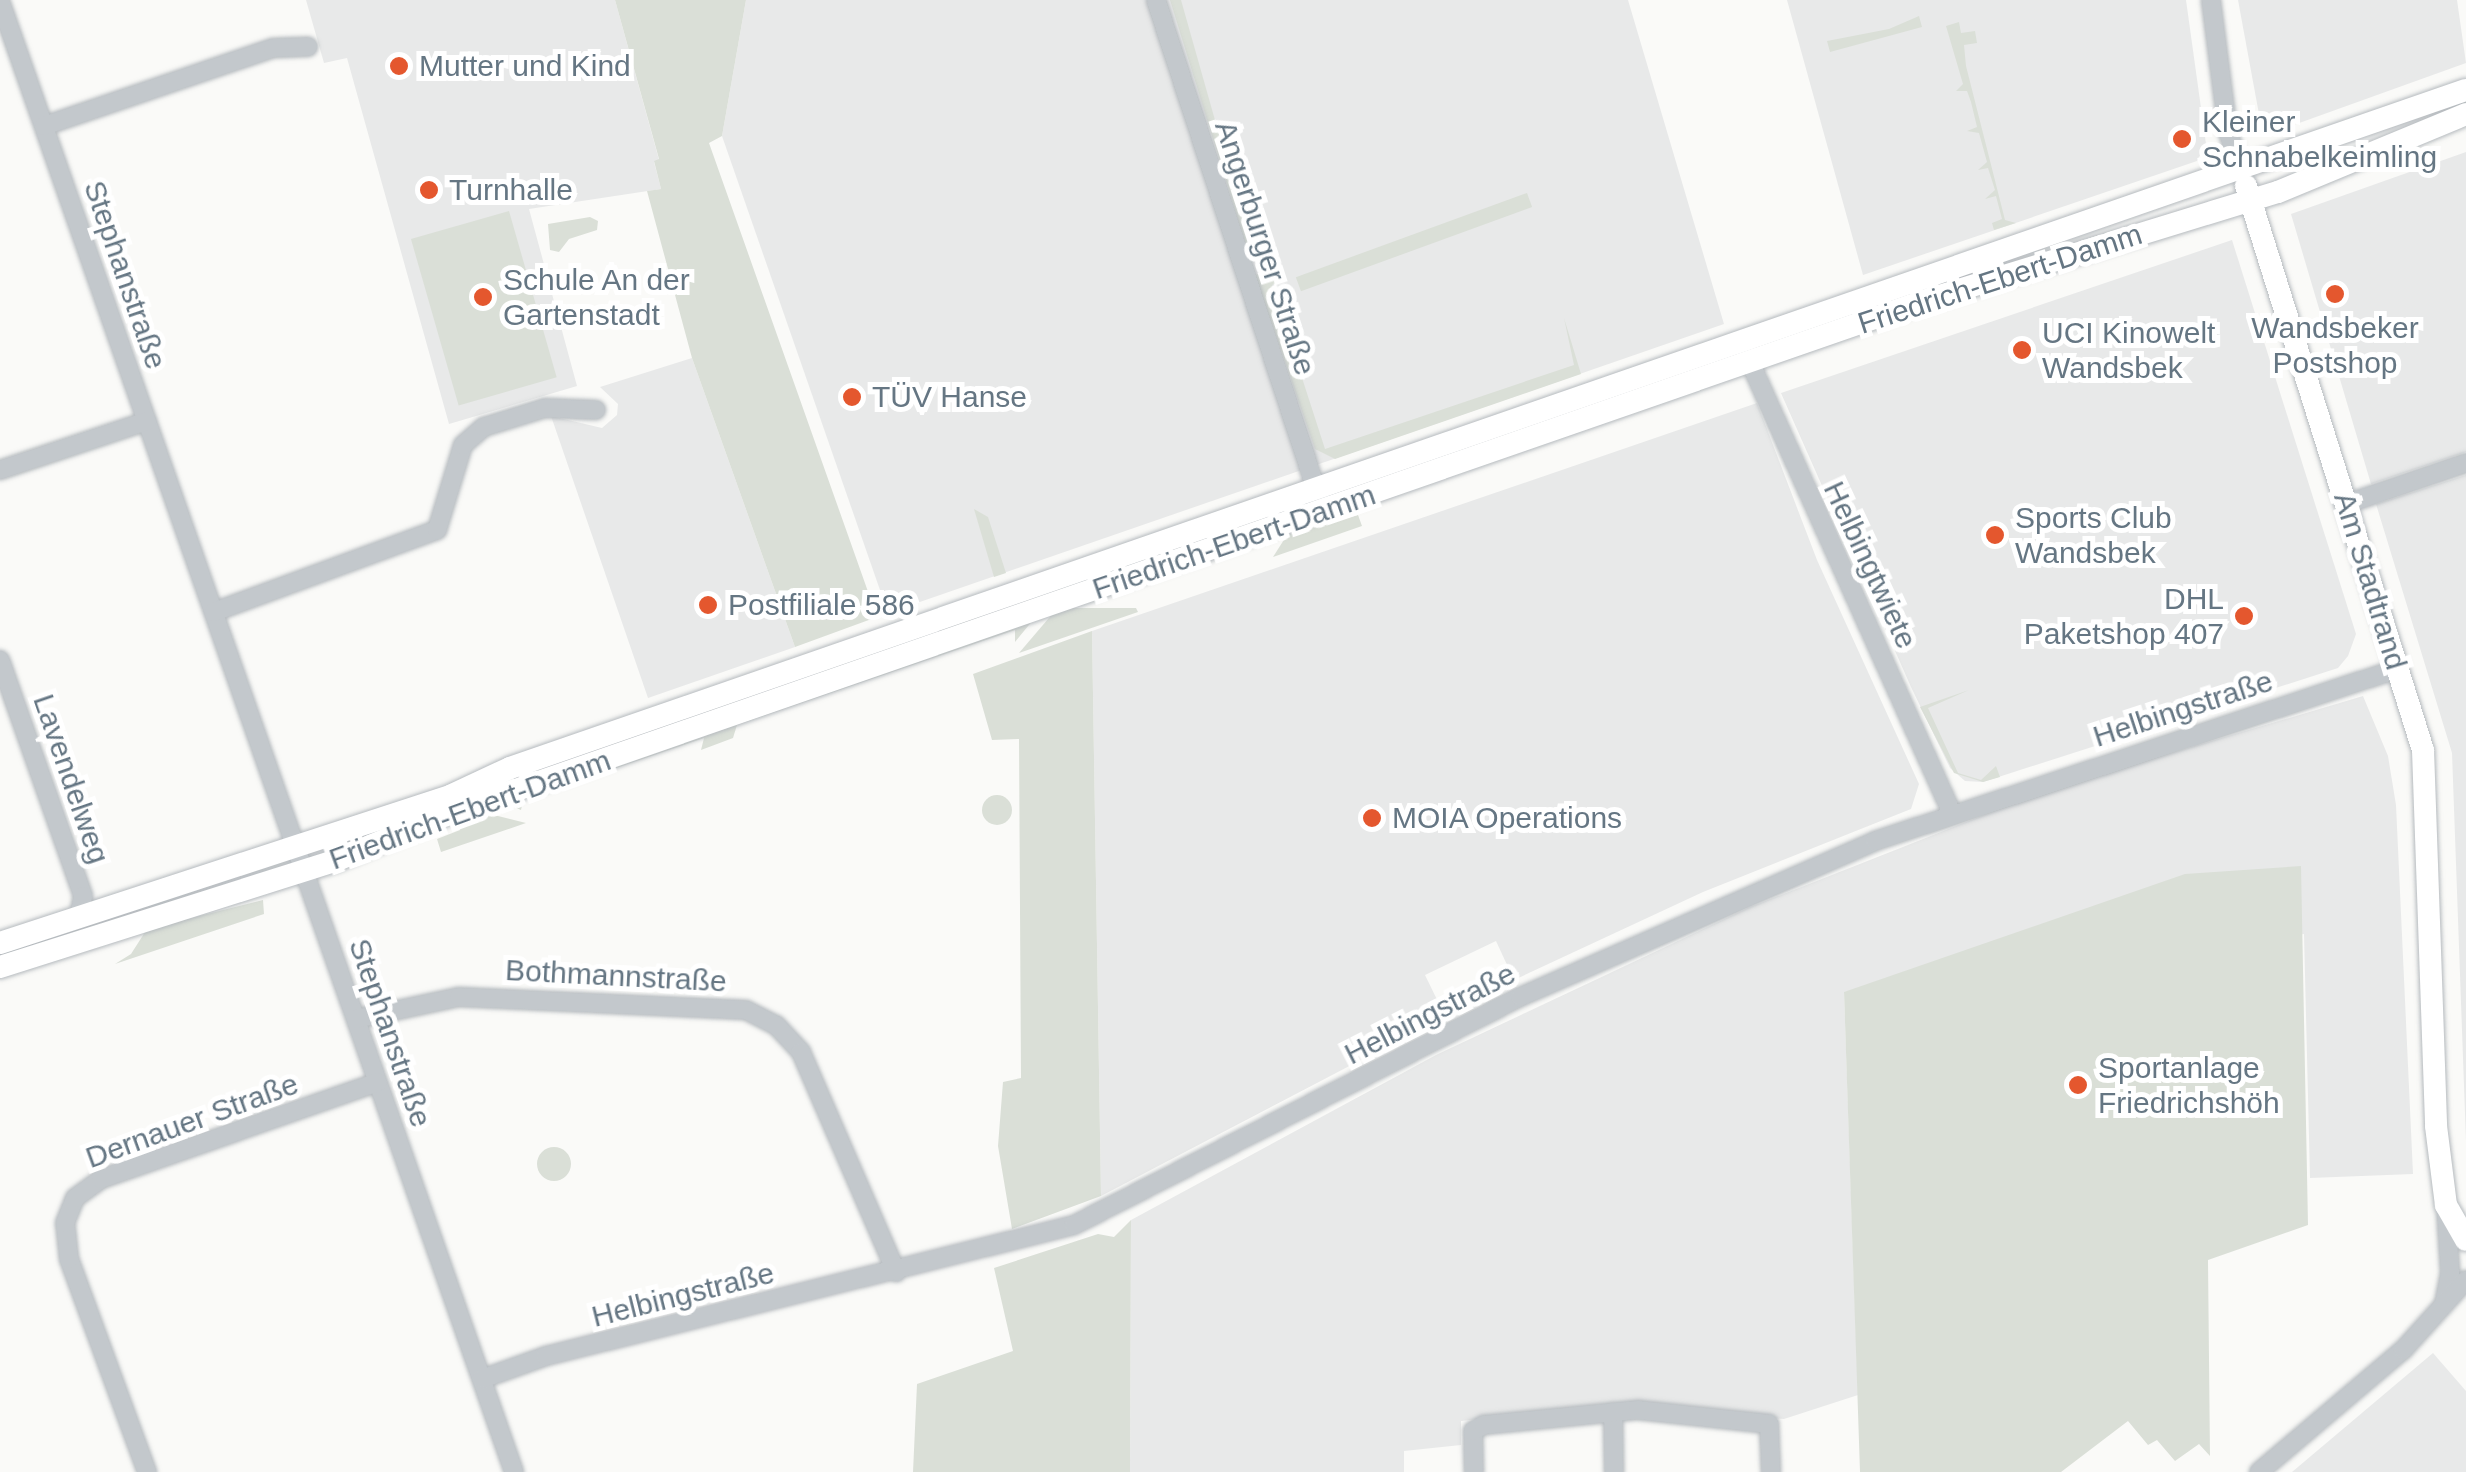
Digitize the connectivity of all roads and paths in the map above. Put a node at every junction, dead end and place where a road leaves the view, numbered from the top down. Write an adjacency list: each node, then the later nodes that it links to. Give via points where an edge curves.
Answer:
1 (1156, 0): 16 (street, Angerburger Straße)
2 (2211, 0): 9 (street, Am Stadtrand, via 2228,132)
3 (0, 1): 5 (street, Stephanstraße)
4 (308, 47): 8 (street, via 272,48)
5 (8, 53): 8 (street, Stephanstraße)
6 (2466, 90): 9 (main road, Friedrich-Ebert-Damm)
7 (2466, 114): 10 (main road, Friedrich-Ebert-Damm)
8 (44, 126): 13 (street, Stephanstraße)
9 (2241, 169): 10 (main road, Am Stadtrand); 11 (main road, Friedrich-Ebert-Damm)
10 (2251, 200): 11 (main road, Friedrich-Ebert-Damm); 17 (main road, Am Stadtrand)
11 (1745, 352): 16 (main road, Friedrich-Ebert-Damm); 21 (street, Helbingtwiete)
12 (596, 410): 18 (street, via 546,408 484,427 463,445 437,530)
13 (147, 421): 15 (street); 18 (street, Stephanstraße)
14 (2466, 463): 17 (street)
15 (0, 470)
16 (1320, 503): 22 (main road, Friedrich-Ebert-Damm); 23 (main road, Friedrich-Ebert-Damm, via 444,814)
17 (2346, 504): 20 (main road, Am Stadtrand)
18 (214, 612): 22 (street, Stephanstraße)
19 (0, 660): 24 (street, Lavendelweg, via 83,896)
20 (2397, 670): 21 (street, Helbingstraße); 29 (main road, Am Stadtrand, via 2423,750 2436,1126)
21 (1951, 811): 33 (street, Helbingstraße, via 1520,997 1111,1212)
22 (294, 843): 23 (street, Stephanstraße); 24 (main road, Friedrich-Ebert-Damm)
23 (304, 871): 26 (main road, Friedrich-Ebert-Damm); 27 (street, Stephanstraße)
24 (78, 916): 25 (main road, Friedrich-Ebert-Damm)
25 (0, 943)
26 (0, 966)
27 (356, 1019): 28 (street, Stephanstraße); 33 (street, Bothmannstraße, via 460,997 746,1010 776,1025 801,1052)
28 (378, 1082): 36 (street, Stephanstraße); 39 (street, Dernauer Straße, via 102,1180 75,1198 65,1241)
29 (2446, 1174): 30 (main road); 31 (main road, Am Stadtrand)
30 (2466, 1192)
31 (2446, 1206): 32 (main road); 35 (street, via 2450,1272)
32 (2466, 1240)
33 (896, 1272): 36 (street, Helbingstraße, via 546,1356)
34 (2466, 1280): 35 (street)
35 (2443, 1306): 43 (street, via 2358,1390)
36 (482, 1380): 38 (street, Stephanstraße)
37 (1613, 1412): 40 (street, via 1484,1425 1474,1431); 41 (street); 42 (street, via 1686,1412 1769,1424)
38 (512, 1471)
39 (147, 1472)
40 (1474, 1472)
41 (1614, 1472)
42 (1771, 1472)
43 (2260, 1472)

